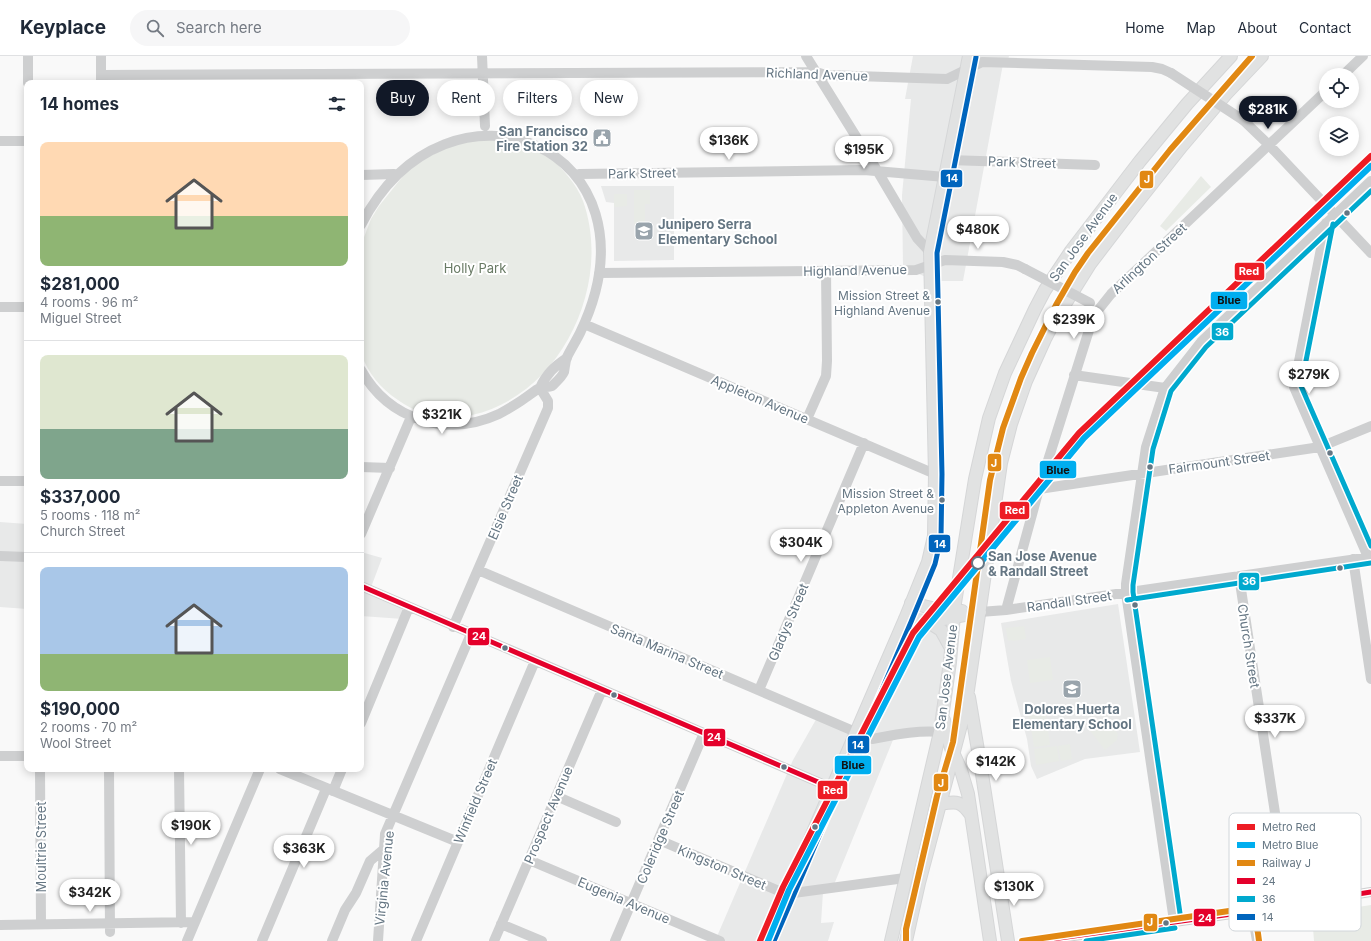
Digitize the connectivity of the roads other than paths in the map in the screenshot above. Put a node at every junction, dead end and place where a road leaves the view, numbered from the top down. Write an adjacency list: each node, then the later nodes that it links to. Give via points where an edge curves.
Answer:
1 (28, 56): 14 (street)
2 (101, 56): 13 (street)
3 (482, 56): 12 (street)
4 (806, 56): 11 (street)
5 (969, 56): 10 (main road)
6 (1231, 56): 73 (main road, San Jose Avenue, via 1161,135 1085,231 1045,290 1024,330 1004,373 983,439 971,497)
7 (1262, 56): 72 (main road, San Jose Avenue, via 1204,119 1118,226 1078,281 1045,339 1023,389 1005,445)
8 (1363, 56): 9 (street)
9 (1350, 68)
10 (966, 71): 11 (street, Richland Avenue, via 947,79 826,75); 23 (street, Richland Avenue, bridge, via 982,62 1162,69 1243,120); 24 (main road)
11 (816, 72): 12 (street, Richland Avenue); 26 (street)
12 (482, 74): 13 (street, Richland Avenue); 16 (street)
13 (101, 79)
14 (28, 80)
15 (1319, 98): 23 (street, Arlington Street)
16 (485, 126): 17 (street); 18 (street)
17 (500, 127)
18 (473, 128)
19 (451, 133): 27 (street, via 420,150)
20 (526, 133): 28 (street, via 557,150)
21 (0, 141): 22 (street)
22 (24, 141)
23 (1268, 145): 32 (street, Richland Avenue); 42 (street, Arlington Street, via 1111,294)
24 (949, 160): 25 (street, Park Street); 30 (main road)
25 (1095, 165)
26 (878, 172): 28 (street, Park Street, via 864,170); 30 (street, Park Street); 35 (street, via 917,238)
27 (394, 174): 29 (street); 33 (street, via 373,202)
28 (579, 174): 39 (street, via 588,189 597,219 601,247)
29 (364, 175)
30 (945, 177): 35 (main road)
31 (1371, 181): 32 (street)
32 (1335, 215): 34 (street); 36 (street, Richland Avenue)
33 (364, 219)
34 (1326, 223): 47 (street, via 1201,342); 52 (street, via 1294,387)
35 (930, 252): 37 (main road)
36 (1371, 253)
37 (930, 265): 38 (street, Highland Avenue, via 916,270); 42 (street, Highland Avenue, bridge, via 945,260 1017,264); 56 (main road)
38 (826, 271): 39 (street, Highland Avenue); 49 (street, via 826,376)
39 (599, 273): 43 (street)
40 (0, 307): 41 (street)
41 (24, 307)
42 (1099, 309): 44 (street, Arlington Street, via 1090,327)
43 (584, 324): 46 (street, via 567,358 555,366); 49 (street, Appleton Avenue)
44 (1074, 375): 47 (street); 59 (street, Arlington Street)
45 (364, 380): 48 (street, via 387,402)
46 (540, 388): 48 (street, via 512,407 482,420 465,424 429,422); 65 (street, Elsie Street, via 548,401 548,408)
47 (1165, 388): 55 (street, via 1146,447)
48 (411, 417): 54 (street)
49 (807, 419): 51 (street, Appleton Avenue)
50 (1371, 426): 52 (street, Fairmount Street)
51 (864, 443): 56 (street, Appleton Avenue); 82 (street, Gladys Street)
52 (1320, 447): 55 (street, Fairmount Street); 63 (street)
53 (364, 466): 54 (street)
54 (390, 468): 60 (street)
55 (1142, 473): 59 (street, Fairmount Street); 68 (street)
56 (935, 474): 69 (main road, via 934,536 928,562)
57 (0, 481): 58 (street)
58 (24, 481)
59 (1039, 489): 71 (street, Arlington Street)
60 (364, 527)
61 (0, 556): 62 (street)
62 (24, 557)
63 (1369, 557): 64 (street, Randall Street)
64 (1353, 559): 66 (street, Randall Street); 80 (street)
65 (478, 570): 76 (street, Elsie Street); 82 (street, Santa Marina Street)
66 (1239, 576): 68 (street, Randall Street); 102 (street, Church Street)
67 (364, 587): 70 (street)
68 (1126, 593): 71 (street, Randall Street); 118 (street)
69 (911, 603): 73 (main road, Randall Street); 74 (main road)
70 (409, 607): 76 (street); 85 (street)
71 (1006, 610): 72 (street, Randall Street)
72 (980, 612): 73 (main road, Randall Street); 83 (main road, San Jose Avenue)
73 (954, 614): 75 (main road, Randall Street); 78 (main road, San Jose Avenue)
74 (905, 619): 75 (main road, Randall Street); 86 (main road)
75 (927, 621): 78 (main road, via 941,630)
76 (453, 627): 77 (street)
77 (471, 634): 79 (street); 104 (street)
78 (951, 648): 84 (main road, San Jose Avenue)
79 (535, 661): 81 (street); 108 (street, Winfield Street)
80 (1371, 679)
81 (602, 690): 88 (street); 100 (street, Prospect Avenue)
82 (759, 690): 86 (street, Santa Marina Street)
83 (968, 690): 89 (main road, San Jose Avenue); 107 (main road)
84 (942, 713): 87 (main road, San Jose Avenue); 89 (main road)
85 (364, 716)
86 (856, 732): 87 (street, Santa Marina Street, via 872,738); 98 (main road)
87 (940, 732): 112 (main road, San Jose Avenue)
88 (704, 733): 98 (street); 106 (street, Coleridge Street)
89 (954, 754): 101 (main road, San Jose Avenue); 103 (main road, via 965,780)
90 (0, 756): 91 (street)
91 (24, 756)
92 (40, 772): 121 (street, Moultrie Street)
93 (109, 772): 124 (street)
94 (179, 772): 119 (street)
95 (259, 772): 120 (street)
96 (287, 772): 99 (street)
97 (340, 772): 99 (street)
98 (832, 788): 114 (main road)
99 (330, 790): 104 (street); 127 (street)
100 (556, 796): 105 (street); 111 (street, Prospect Avenue)
101 (940, 804): 103 (main road, via 956,802 964,805); 137 (main road, San Jose Avenue)
102 (1275, 813)
103 (972, 815): 109 (main road)
104 (392, 816): 108 (street); 110 (street, Virginia Avenue, via 385,834)
105 (616, 822)
106 (659, 840): 114 (street, Kingston Street); 116 (street, Coleridge Street)
107 (992, 841): 109 (main road); 139 (main road)
108 (458, 842): 130 (street, Winfield Street)
109 (975, 843): 138 (main road)
110 (384, 849): 128 (street, via 370,861); 129 (street, Virginia Avenue)
111 (529, 860): 116 (street, Eugenia Avenue); 122 (street, Prospect Avenue)
112 (905, 878): 114 (street); 136 (main road, San Jose Avenue)
113 (1371, 892): 115 (street)
114 (786, 894): 135 (main road)
115 (1361, 894)
116 (632, 903): 133 (street, Coleridge Street); 134 (street, Eugenia Avenue)
117 (1229, 914): 118 (street)
118 (1174, 921): 140 (street)
119 (181, 922): 120 (street); 124 (street)
120 (194, 922): 126 (street)
121 (41, 924): 123 (street); 124 (street)
122 (501, 924): 131 (street, Prospect Avenue); 132 (street)
123 (0, 925)
124 (110, 928)
125 (1255, 931): 141 (street)
126 (187, 941)
127 (262, 941)
128 (332, 941)
129 (378, 941)
130 (416, 941)
131 (494, 941)
132 (542, 941)
133 (615, 941)
134 (720, 941)
135 (766, 941)
136 (891, 941)
137 (906, 941)
138 (990, 941)
139 (1008, 941)
140 (1038, 941)
141 (1257, 941)

